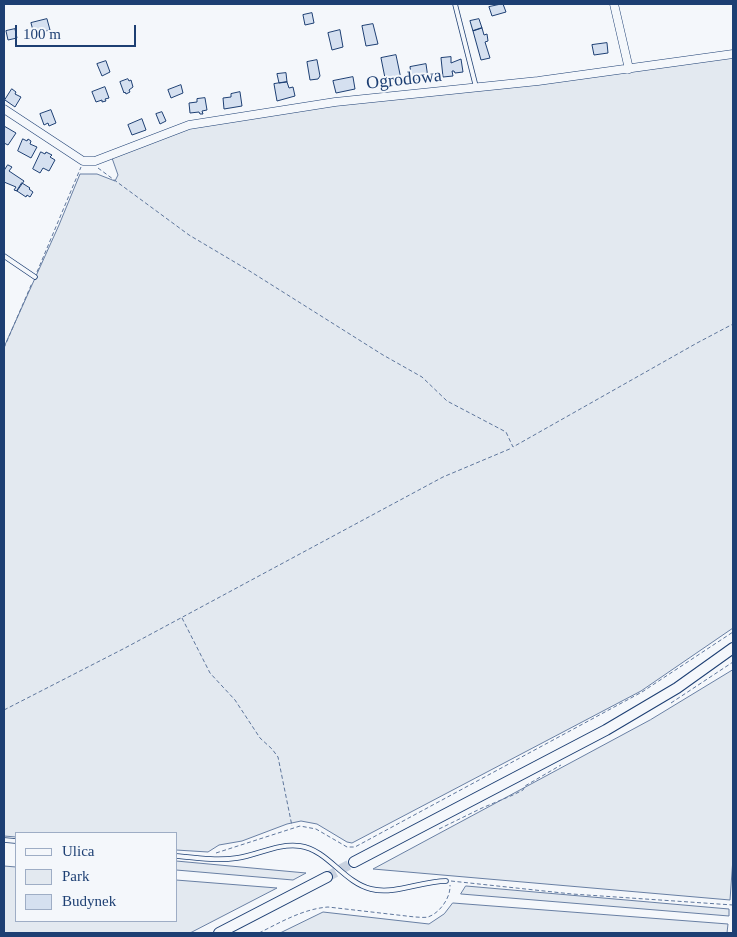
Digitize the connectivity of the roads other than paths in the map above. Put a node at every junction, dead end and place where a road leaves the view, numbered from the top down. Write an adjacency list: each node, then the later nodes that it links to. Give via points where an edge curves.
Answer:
1 (455, 4): 5 (lane)
2 (614, 4): 4 (street)
3 (733, 54): 4 (street, Ogrodowa)
4 (629, 70): 5 (street, Ogrodowa)
5 (476, 87): 6 (street, Ogrodowa, via 334,102 189,125 95,161 84,161)
6 (4, 109)
7 (4, 256): 8 (lane)
8 (35, 278)
9 (733, 648): 11 (main road, via 677,688 606,730)
10 (178, 856): 13 (lane, via 226,860 275,848 300,846 316,851 352,879 371,889 391,890 425,882)
11 (354, 862)
12 (327, 876): 14 (main road)
13 (448, 881)
14 (219, 933)

